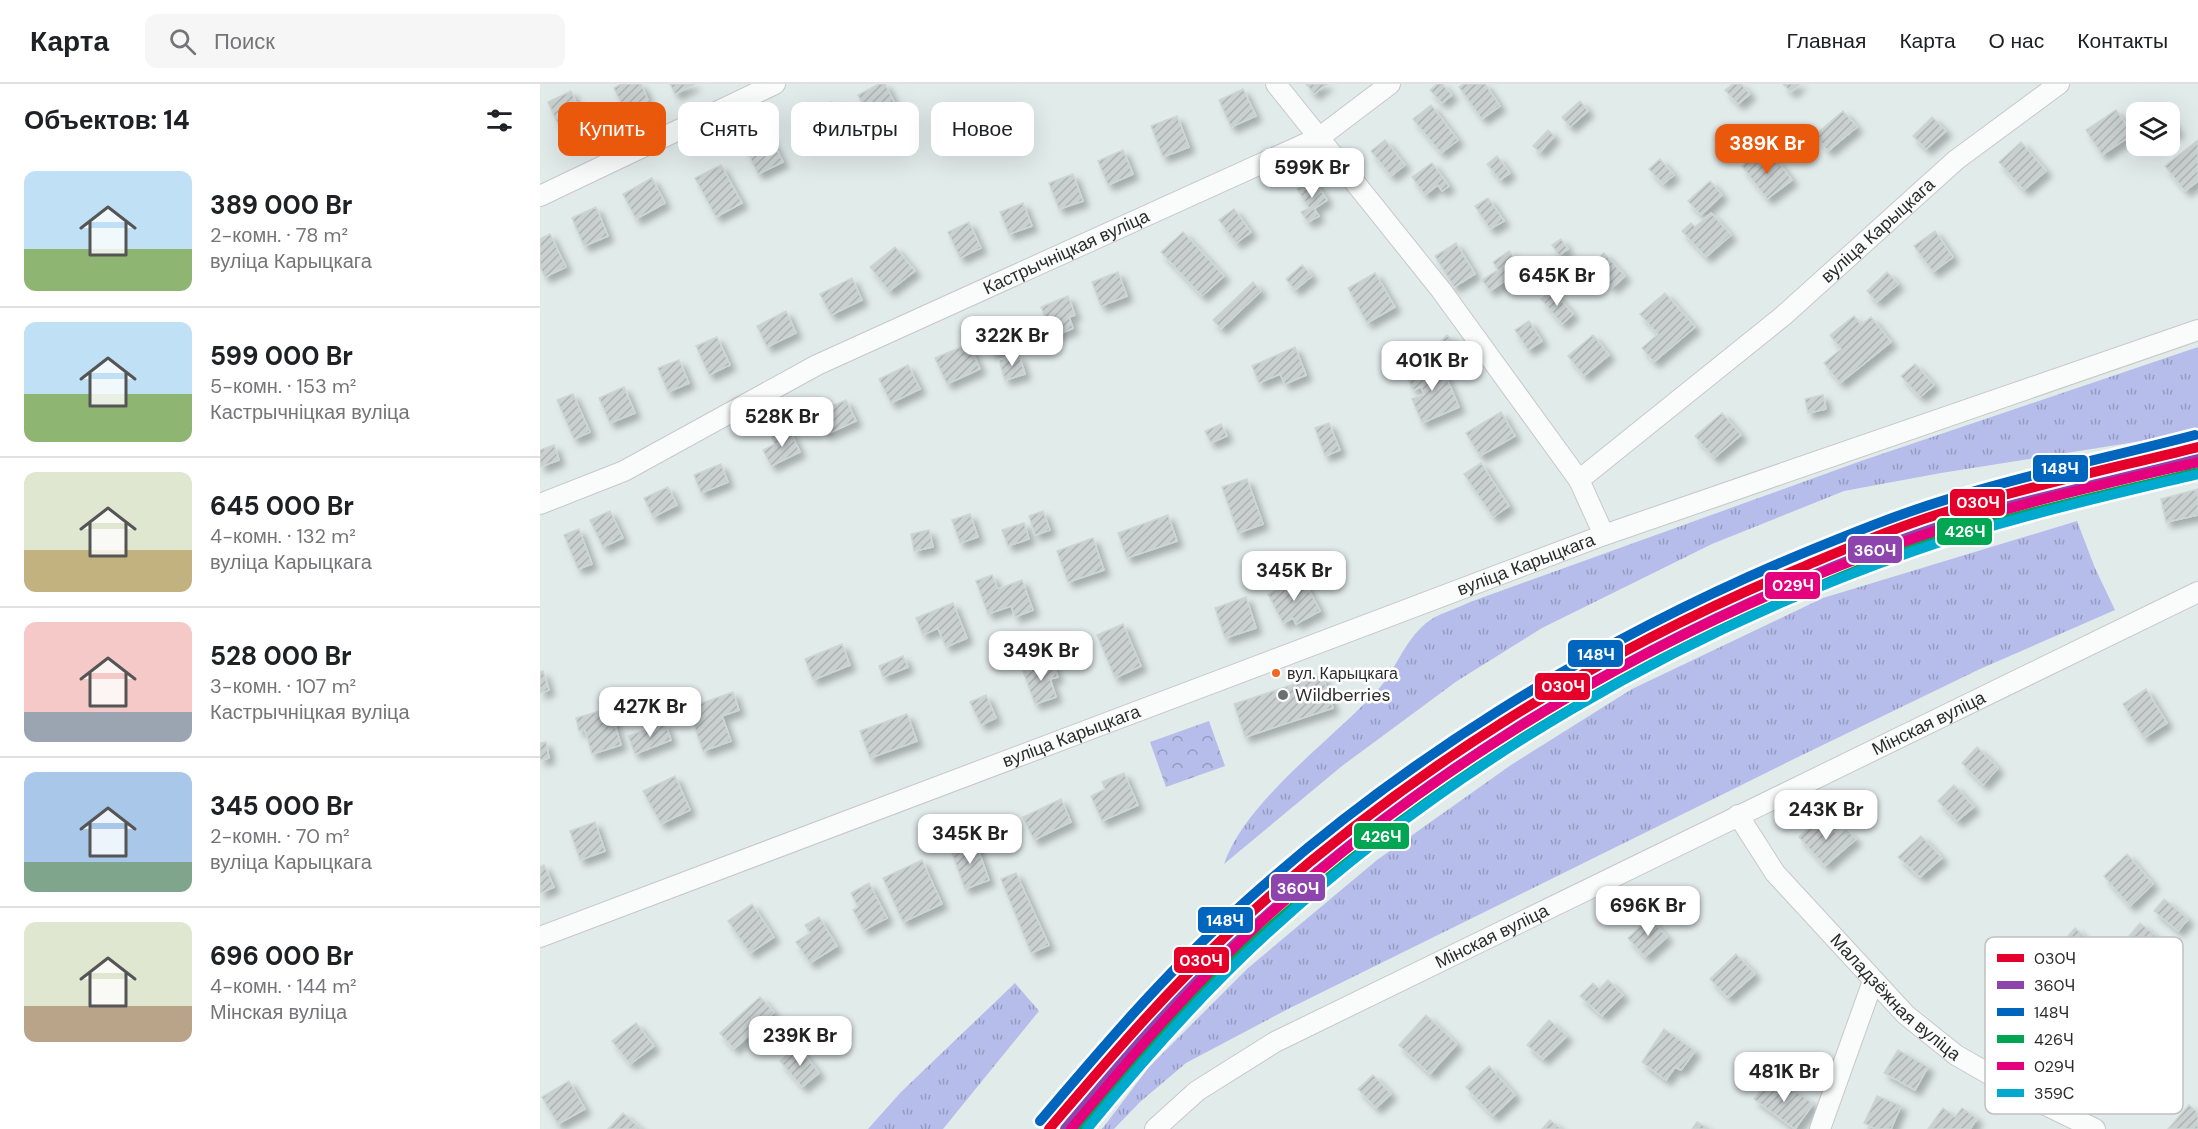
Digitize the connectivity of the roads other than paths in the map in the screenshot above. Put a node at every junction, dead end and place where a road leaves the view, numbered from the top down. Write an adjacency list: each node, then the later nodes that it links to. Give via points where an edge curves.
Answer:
1 (775, 84): 6 (street)
2 (1276, 84): 5 (street)
3 (1390, 84): 5 (street, Кастрычніцкая вуліца)
4 (2059, 84): 8 (street, вуліца Карыцкага, via 1956,160 1783,316)
5 (1320, 137): 8 (street, via 1441,290); 9 (street, Кастрычніцкая вуліца, via 817,365 624,471)
6 (540, 196)
7 (2198, 330): 10 (street, вуліца Карыцкага)
8 (1580, 480): 10 (street, вуліца Карыцкага)
9 (540, 504)
10 (1604, 535): 13 (street, вуліца Карыцкага)
11 (2198, 592): 12 (street, Мінская вуліца)
12 (1738, 815): 14 (street, Маладзёжная вуліца, via 1775,873); 17 (street, Мінская вуліца, via 1275,1042 1197,1091)
13 (540, 937)
14 (1873, 981): 15 (street, Маладзёжная вуліца, via 1906,1016 1956,1055); 18 (street)
15 (1985, 1072)
16 (2064, 1114): 19 (street, Маладзёжная вуліца)
17 (1155, 1129)
18 (1820, 1129)
19 (2095, 1129)

